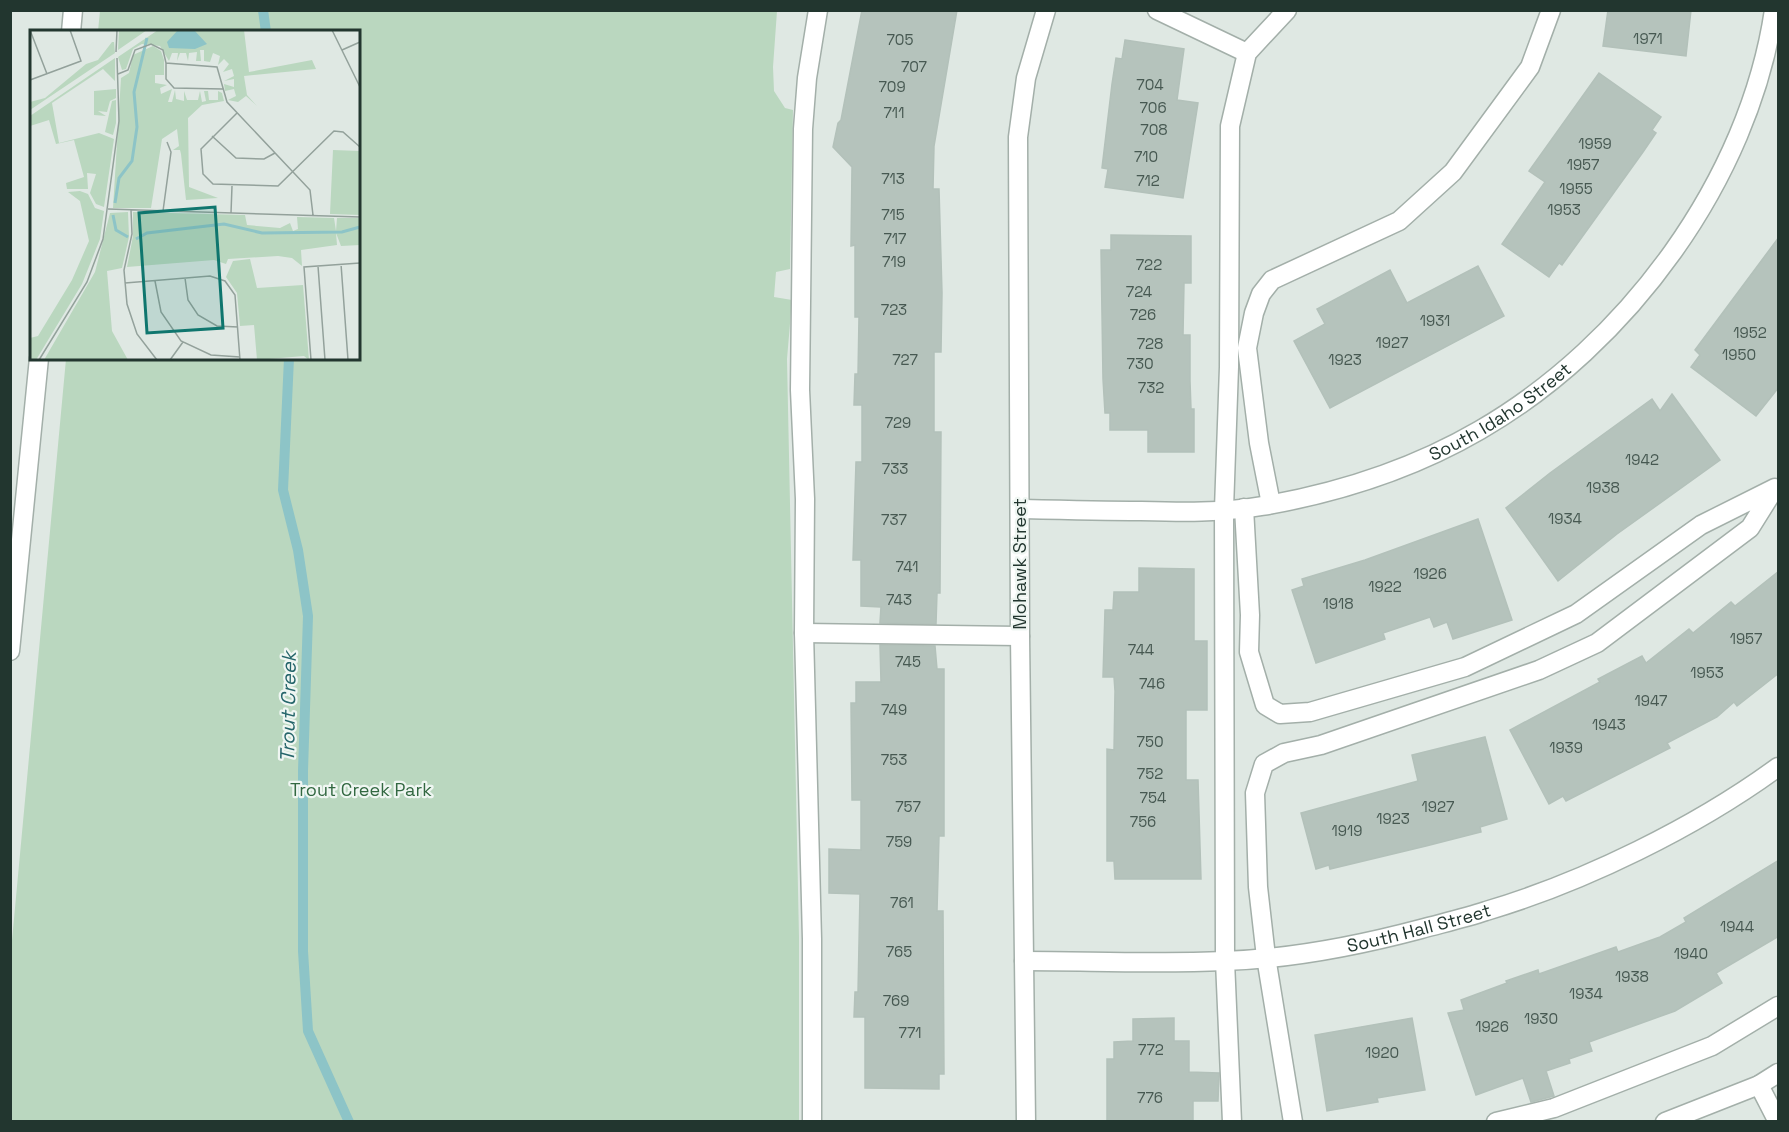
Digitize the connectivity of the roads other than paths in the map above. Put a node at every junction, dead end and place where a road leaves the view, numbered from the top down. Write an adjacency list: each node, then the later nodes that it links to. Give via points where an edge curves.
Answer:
1 (74, 10): 8 (street)
2 (818, 10): 16 (street, via 803,129 800,390 806,499)
3 (1046, 10): 14 (street, Mohawk Street, via 1026,78 1018,137)
4 (1157, 10): 9 (street)
5 (1287, 10): 9 (street)
6 (1551, 10): 12 (street, via 1530,67 1453,172 1399,221 1272,280 1261,294 1247,348)
7 (1774, 10): 12 (street, South Idaho Street, via 1753,94 1730,153 1701,209 1653,279 1582,356 1479,430 1413,462 1344,488)
8 (71, 30)
9 (1247, 53): 15 (street, via 1230,126)
10 (39, 360): 18 (street)
11 (1777, 486): 13 (street, via 1701,525 1576,614 1465,667 1310,712 1280,714 1264,705 1249,652); 20 (street, via 1750,528 1596,643 1539,670 1321,745 1284,753 1264,764 1255,793 1258,887)
12 (1271, 504): 13 (street, South Idaho Street)
13 (1244, 508): 15 (street, South Idaho Street)
14 (1020, 509): 15 (street, South Idaho Street); 17 (street, Mohawk Street)
15 (1224, 509): 22 (street)
16 (804, 633): 17 (street); 26 (street)
17 (1020, 636): 21 (street, Mohawk Street)
18 (10, 651)
19 (1779, 767): 20 (street, South Hall Street, via 1698,819 1560,885 1488,911 1377,940)
20 (1266, 957): 22 (street, South Hall Street); 29 (street)
21 (1024, 961): 22 (street, South Hall Street); 27 (street, Mohawk Street)
22 (1225, 961): 28 (street)
23 (1779, 1006): 30 (street, via 1712,1046 1554,1108)
24 (1779, 1073): 25 (street)
25 (1759, 1085): 31 (street); 32 (street)
26 (812, 1122)
27 (1026, 1122)
28 (1232, 1122)
29 (1293, 1122)
30 (1496, 1122)
31 (1665, 1122)
32 (1778, 1122)

